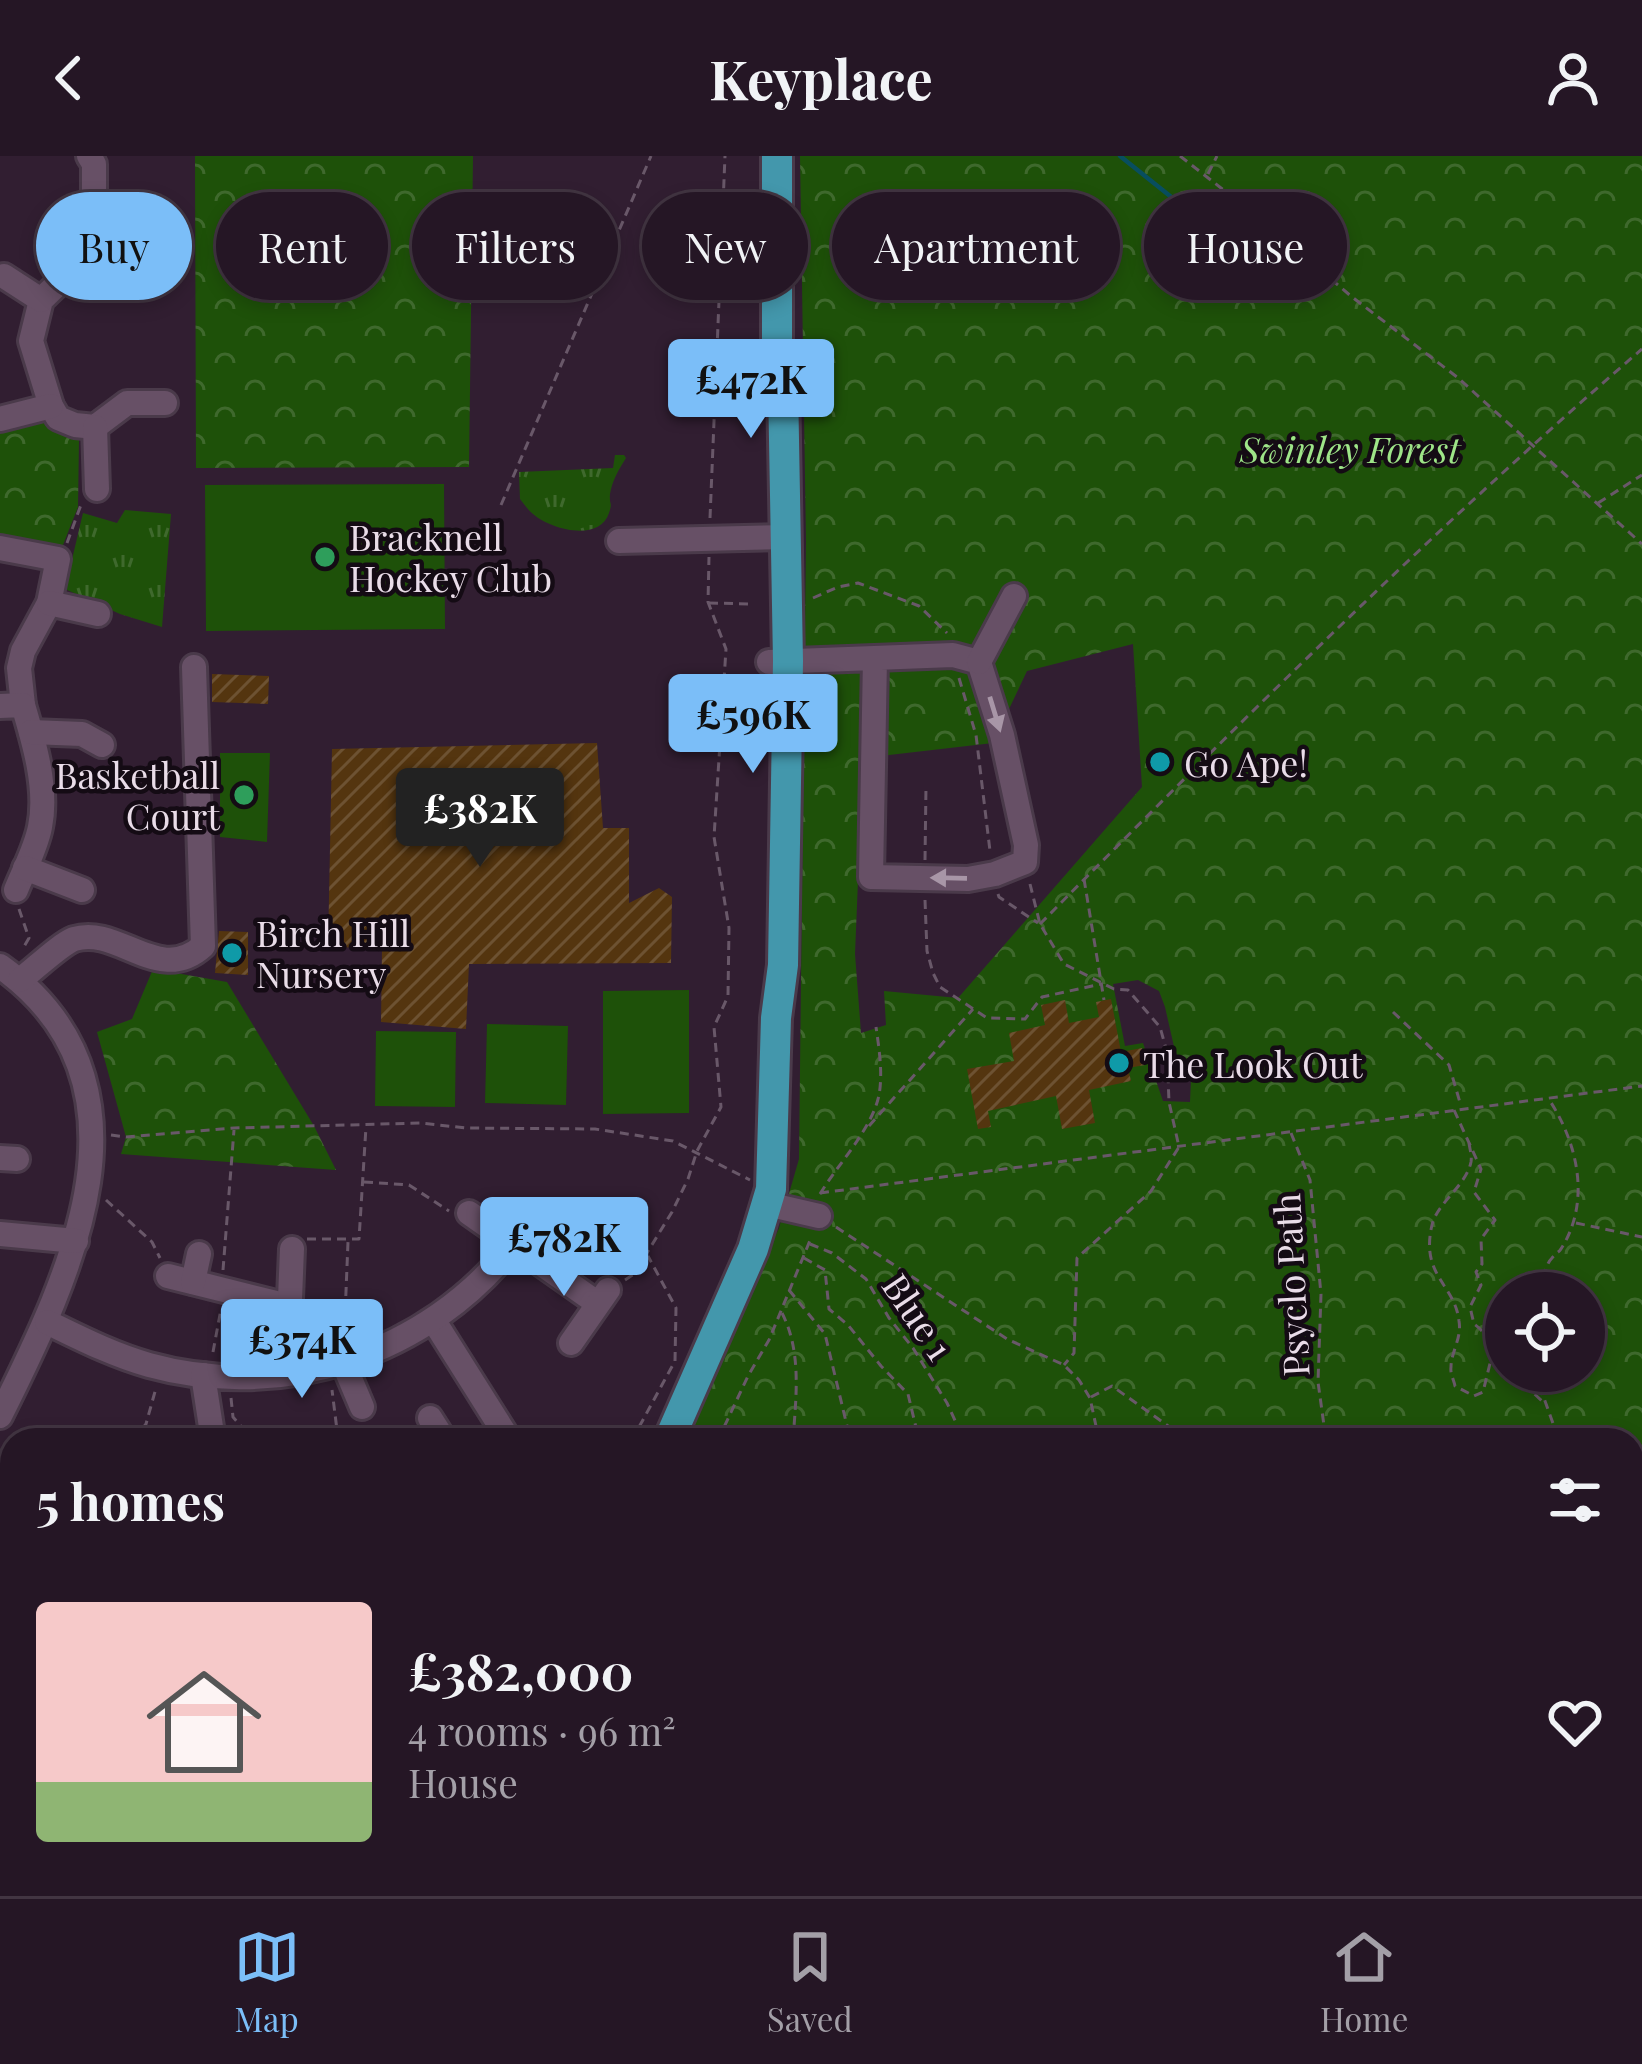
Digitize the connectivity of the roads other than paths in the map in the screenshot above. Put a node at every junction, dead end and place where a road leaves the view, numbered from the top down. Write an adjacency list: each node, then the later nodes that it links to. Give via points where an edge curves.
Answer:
1 (89, 156): 3 (street)
2 (777, 156): 12 (main road, via 777,340 769,385)
3 (94, 192)
4 (4, 276): 5 (street)
5 (36, 297)
6 (40, 300): 8 (street, via 31,341)
7 (166, 403): 10 (street, via 127,403)
8 (51, 406): 9 (street); 10 (street, via 58,418)
9 (0, 419)
10 (94, 427): 11 (street)
11 (97, 489)
12 (778, 537): 13 (street); 19 (main road)
13 (619, 541)
14 (0, 548): 16 (street, via 58,560)
15 (1014, 596): 20 (street)
16 (50, 602): 17 (street); 22 (street, via 23,651)
17 (98, 614)
18 (875, 658): 19 (street); 20 (street, via 952,655); 20 (street, one-way to 18, via 1002,735 1025,862 968,879 871,877)
19 (779, 662): 27 (main road)
20 (967, 663)
21 (194, 667): 26 (street, via 203,946 172,962 94,938 73,940)
22 (11, 705): 23 (street)
23 (31, 732): 24 (street, via 82,734); 25 (street, via 40,829 20,879)
24 (101, 746)
25 (82, 890)
26 (11, 968): 31 (street, via 62,1029 83,1077 91,1137)
27 (769, 1196): 29 (street); 48 (main road)
28 (469, 1213): 32 (street)
29 (819, 1216)
30 (0, 1234): 31 (street)
31 (76, 1241): 39 (street)
32 (513, 1245): 38 (street); 40 (street, via 602,1297)
33 (292, 1250): 37 (street)
34 (199, 1254): 36 (street)
35 (168, 1276): 36 (street)
36 (194, 1282): 37 (street)
37 (288, 1306): 42 (street)
38 (434, 1321): 41 (street); 47 (street)
39 (47, 1322): 43 (street, via 106,1351); 45 (street)
40 (571, 1343)
41 (336, 1363): 42 (street); 44 (street)
42 (287, 1373): 43 (street)
43 (215, 1376): 46 (street)
44 (362, 1407)
45 (0, 1416)
46 (213, 1428)
47 (501, 1428)
48 (675, 1428)
49 (0, 1860): 50 (street)
50 (0, 1888)

